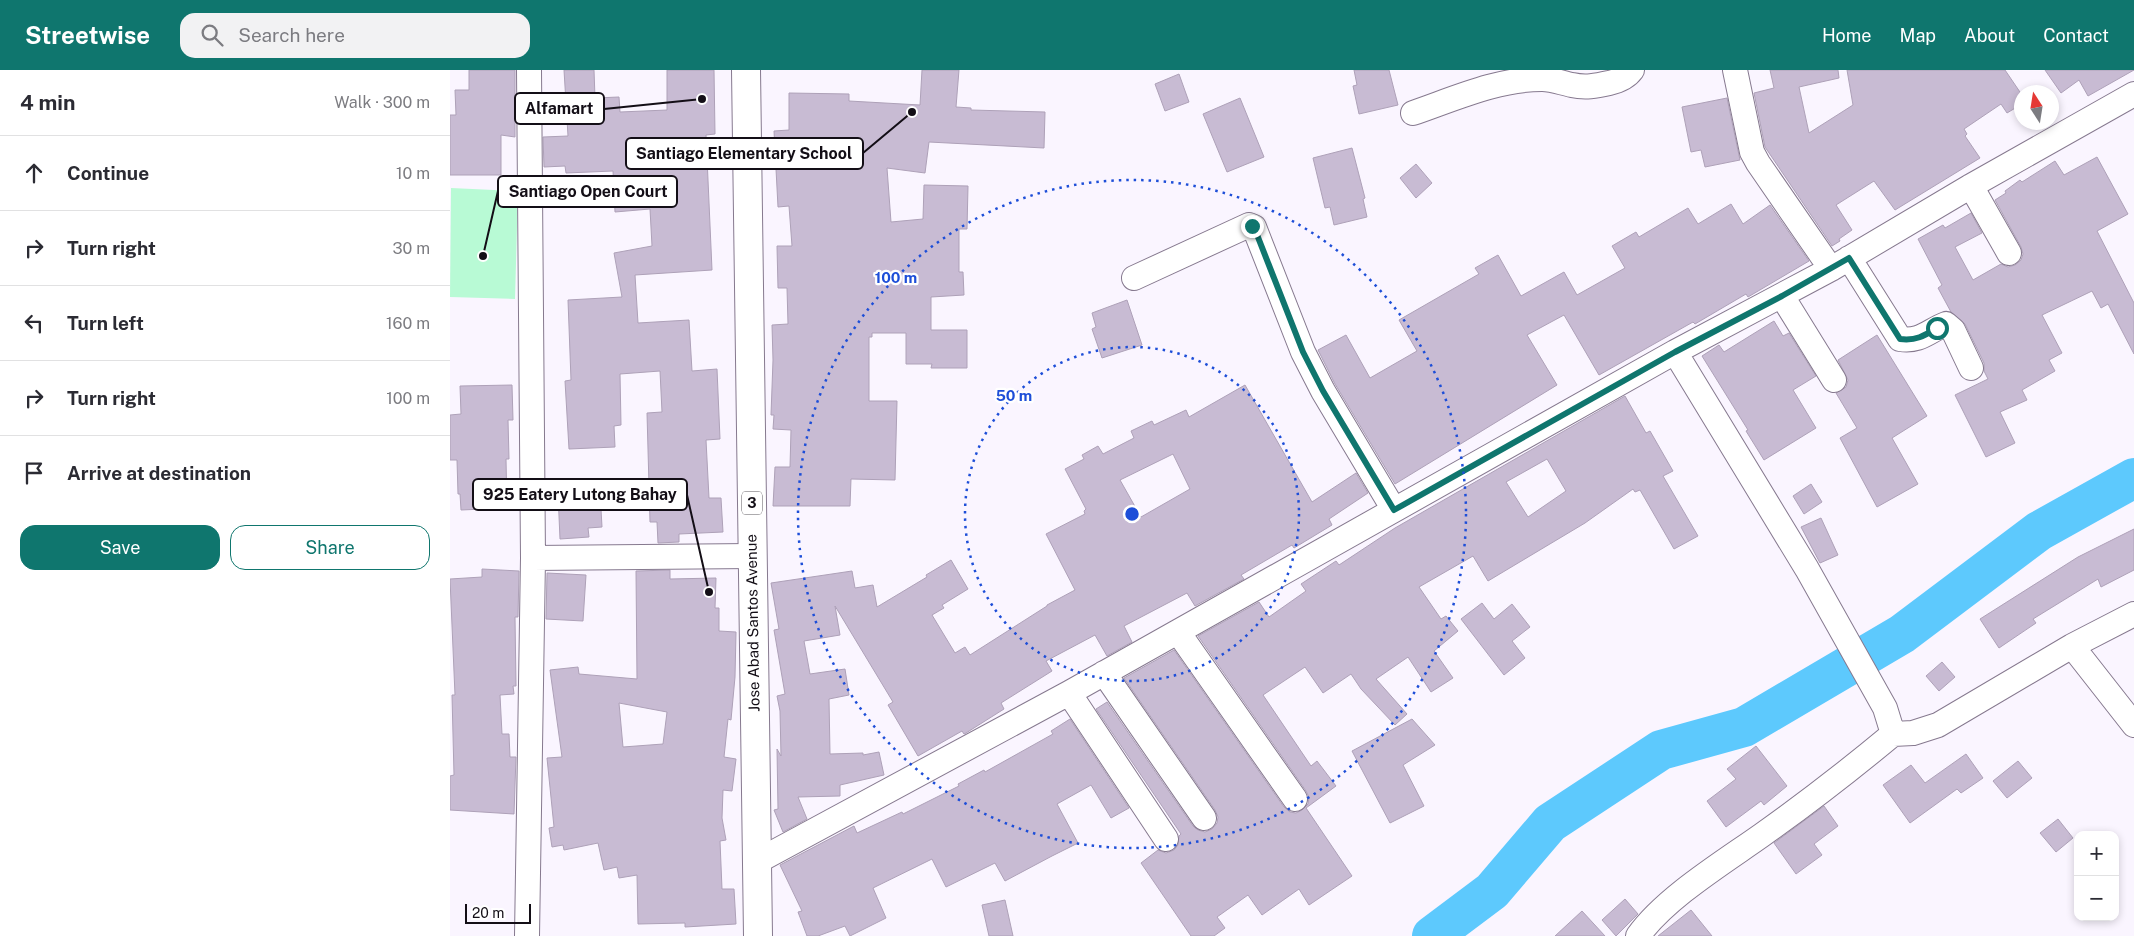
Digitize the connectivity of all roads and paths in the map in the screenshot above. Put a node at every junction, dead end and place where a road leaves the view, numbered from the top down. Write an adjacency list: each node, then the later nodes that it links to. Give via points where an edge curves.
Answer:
1 (529, 70): 17 (street)
2 (746, 70): 16 (highway, Jose Abad Santos Avenue / 3)
3 (1632, 70): 6 (street, via 1617,81 1592,87 1544,79 1518,81 1493,86)
4 (1735, 70): 9 (street, via 1752,152)
5 (2134, 94): 7 (street)
6 (1413, 113)
7 (1971, 186): 8 (street); 9 (street)
8 (2008, 253)
9 (1840, 263): 11 (street); 13 (street, via 1900,339 1911,341 1921,338 1946,324 1953,330)
10 (1134, 278): 15 (street, via 1248,225 1254,227 1303,352)
11 (1782, 296): 12 (street); 14 (street)
12 (1675, 352): 15 (street); 24 (street, via 1866,672 1885,708)
13 (1971, 368)
14 (1834, 380)
15 (1394, 510): 19 (street)
16 (752, 556): 17 (street); 28 (highway, Jose Abad Santos Avenue / 3)
17 (533, 558): 29 (street)
18 (2134, 614): 20 (street)
19 (1178, 632): 21 (street); 25 (street)
20 (2072, 646): 23 (street); 24 (street, via 1938,725 1913,733)
21 (1104, 673): 22 (street); 26 (street)
22 (1069, 693): 27 (street); 28 (street)
23 (2134, 725)
24 (1893, 734): 31 (street, via 1779,823 1697,881 1651,920)
25 (1295, 799)
26 (1204, 818)
27 (1166, 839)
28 (756, 862): 30 (highway, Jose Abad Santos Avenue / 3)
29 (527, 936)
30 (758, 936)
31 (1638, 936)

